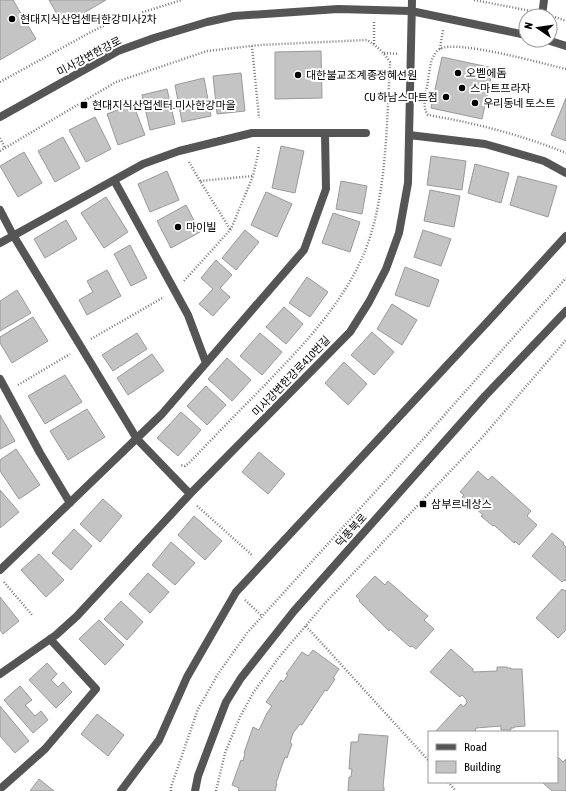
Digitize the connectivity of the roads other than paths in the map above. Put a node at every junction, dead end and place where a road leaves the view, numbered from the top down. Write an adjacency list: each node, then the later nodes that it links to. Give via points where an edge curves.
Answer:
1 (412, 0): 2 (street, 미사강변한강로410번길)
2 (411, 11): 3 (street, 미사강변한강로); 4 (street, 미사강변한강로, via 331,9 234,16 207,22 118,51); 7 (street, 미사강변한강로410번길)
3 (518, 33)
4 (0, 117)
5 (325, 133): 6 (street); 9 (street, via 252,133 179,151 143,164); 15 (street, via 326,190 304,250)
6 (366, 133)
7 (409, 135): 8 (street, via 486,144 544,161); 18 (street, 미사강변한강로410번길, via 408,183 399,233 386,269 369,302 350,332)
8 (566, 173)
9 (114, 180): 11 (street); 15 (street, via 188,315)
10 (0, 210): 11 (street)
11 (13, 235): 13 (street); 17 (street)
12 (566, 236): 24 (street, via 236,592 187,677 159,740)
13 (0, 243)
14 (566, 311): 25 (street, 덕풍북로, via 485,396 294,611 251,666 226,702 198,776)
15 (206, 363): 17 (street, via 162,414)
16 (0, 379): 19 (street)
17 (136, 439): 18 (street); 19 (street)
18 (190, 494): 21 (street, 미사강변한강로410번길, via 77,616)
19 (70, 503): 20 (street)
20 (0, 570)
21 (50, 639): 22 (street, 미사강변한강로410번길); 23 (street, via 96,689 46,749)
22 (0, 674)
23 (0, 789)
24 (121, 791)
25 (195, 791)

